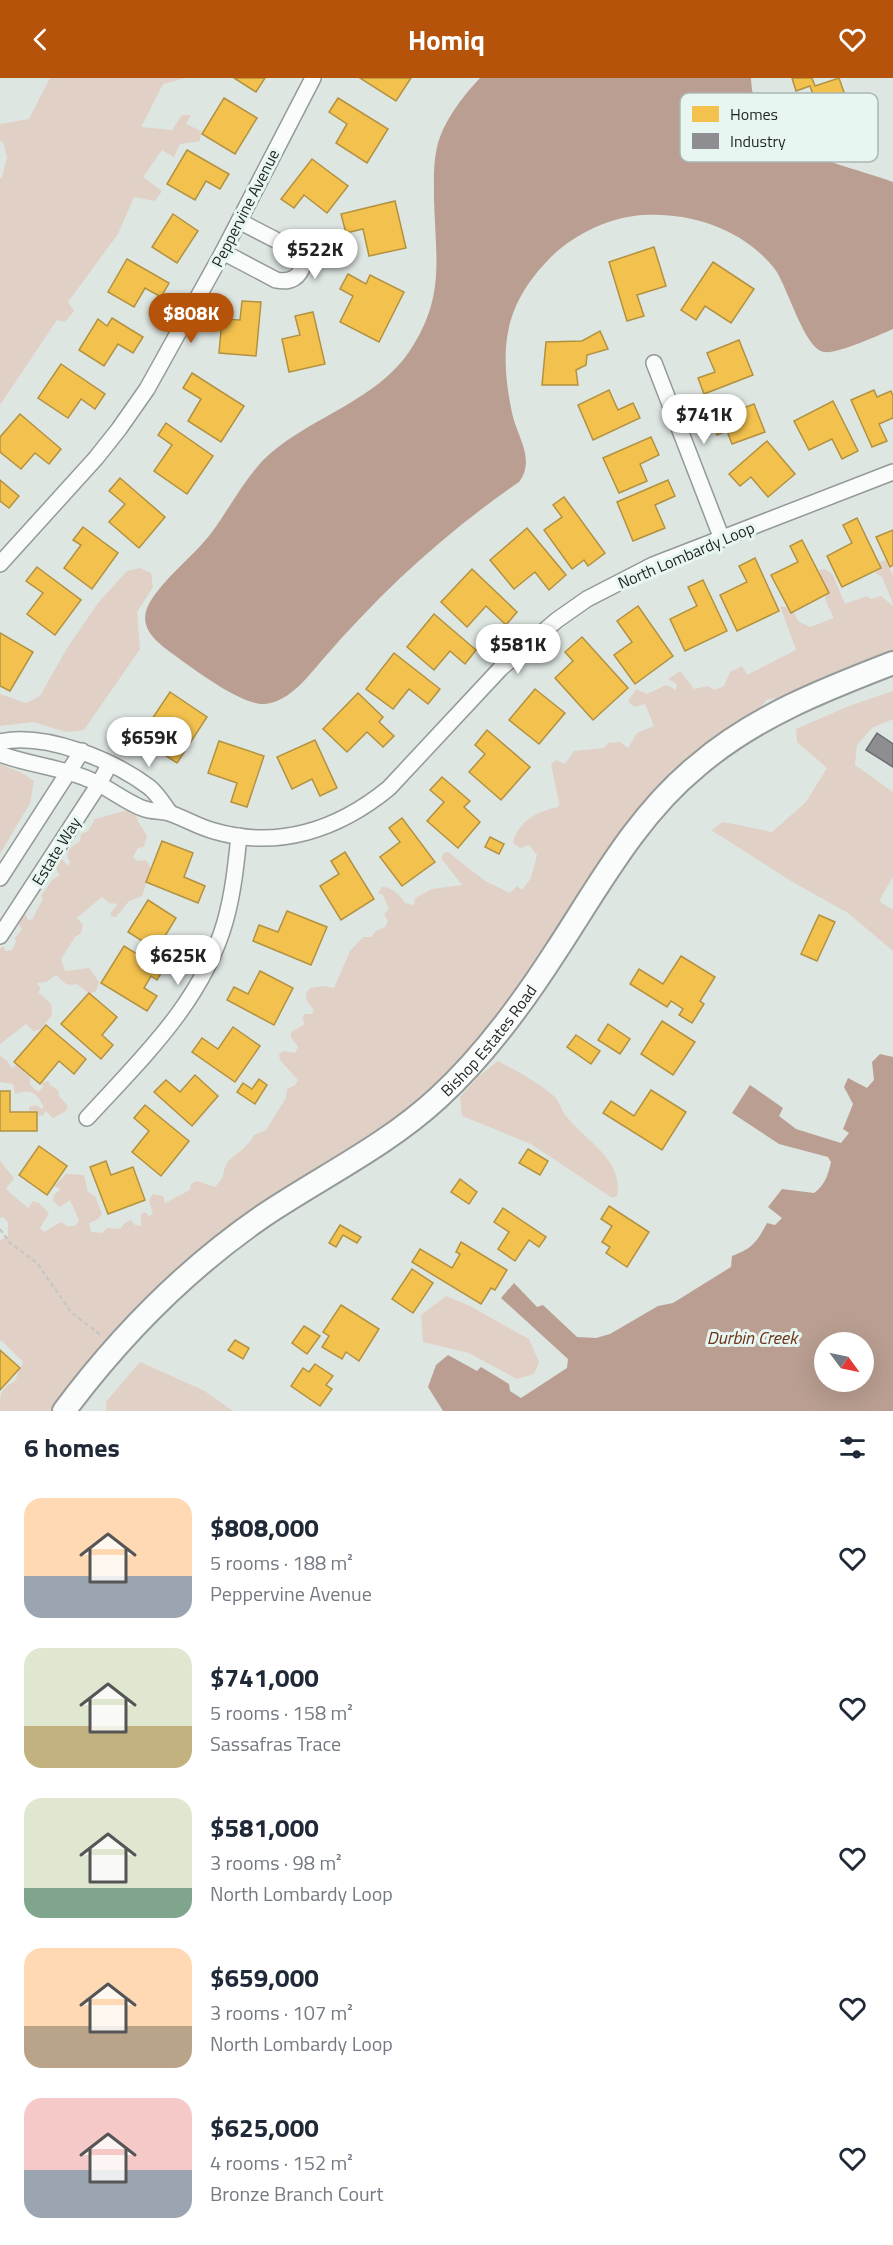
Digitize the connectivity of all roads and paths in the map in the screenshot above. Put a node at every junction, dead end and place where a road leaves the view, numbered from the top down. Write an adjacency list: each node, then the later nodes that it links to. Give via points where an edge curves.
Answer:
1 (313, 78): 2 (street, Peppervine Avenue)
2 (239, 221): 3 (street, Peppervine Avenue); 3 (street, via 295,250 303,264 301,272 295,279 276,280)
3 (223, 252): 7 (street, Peppervine Avenue, via 152,380 119,429)
4 (654, 363): 6 (street)
5 (893, 472): 6 (street, North Lombardy Loop)
6 (722, 539): 16 (street, North Lombardy Loop, via 620,581 557,620 501,668 389,788 356,812 291,836)
7 (0, 564)
8 (893, 663): 21 (street, Bishop Estates Road, via 787,707 752,726 696,766 626,844 528,992 462,1075 393,1134 227,1242)
9 (0, 742): 10 (street, via 15,738)
10 (82, 751): 12 (street); 13 (street, Estate Way)
11 (0, 754): 13 (street, North Lombardy Loop)
12 (104, 762): 14 (street, Estate Way); 15 (street, via 151,788)
13 (69, 773): 14 (street, North Lombardy Loop); 17 (street, Estate Way)
14 (94, 781): 15 (street, North Lombardy Loop, via 144,809); 18 (street, Estate Way)
15 (170, 813): 16 (street, North Lombardy Loop, via 215,831)
16 (240, 836): 19 (street, via 225,923 200,982 166,1032)
17 (0, 878)
18 (0, 936)
19 (87, 1118)
20 (0, 1229): 21 (path, via 10,1243 37,1263 71,1312)
21 (115, 1347): 22 (street, Bishop Estates Road)
22 (64, 1411)

